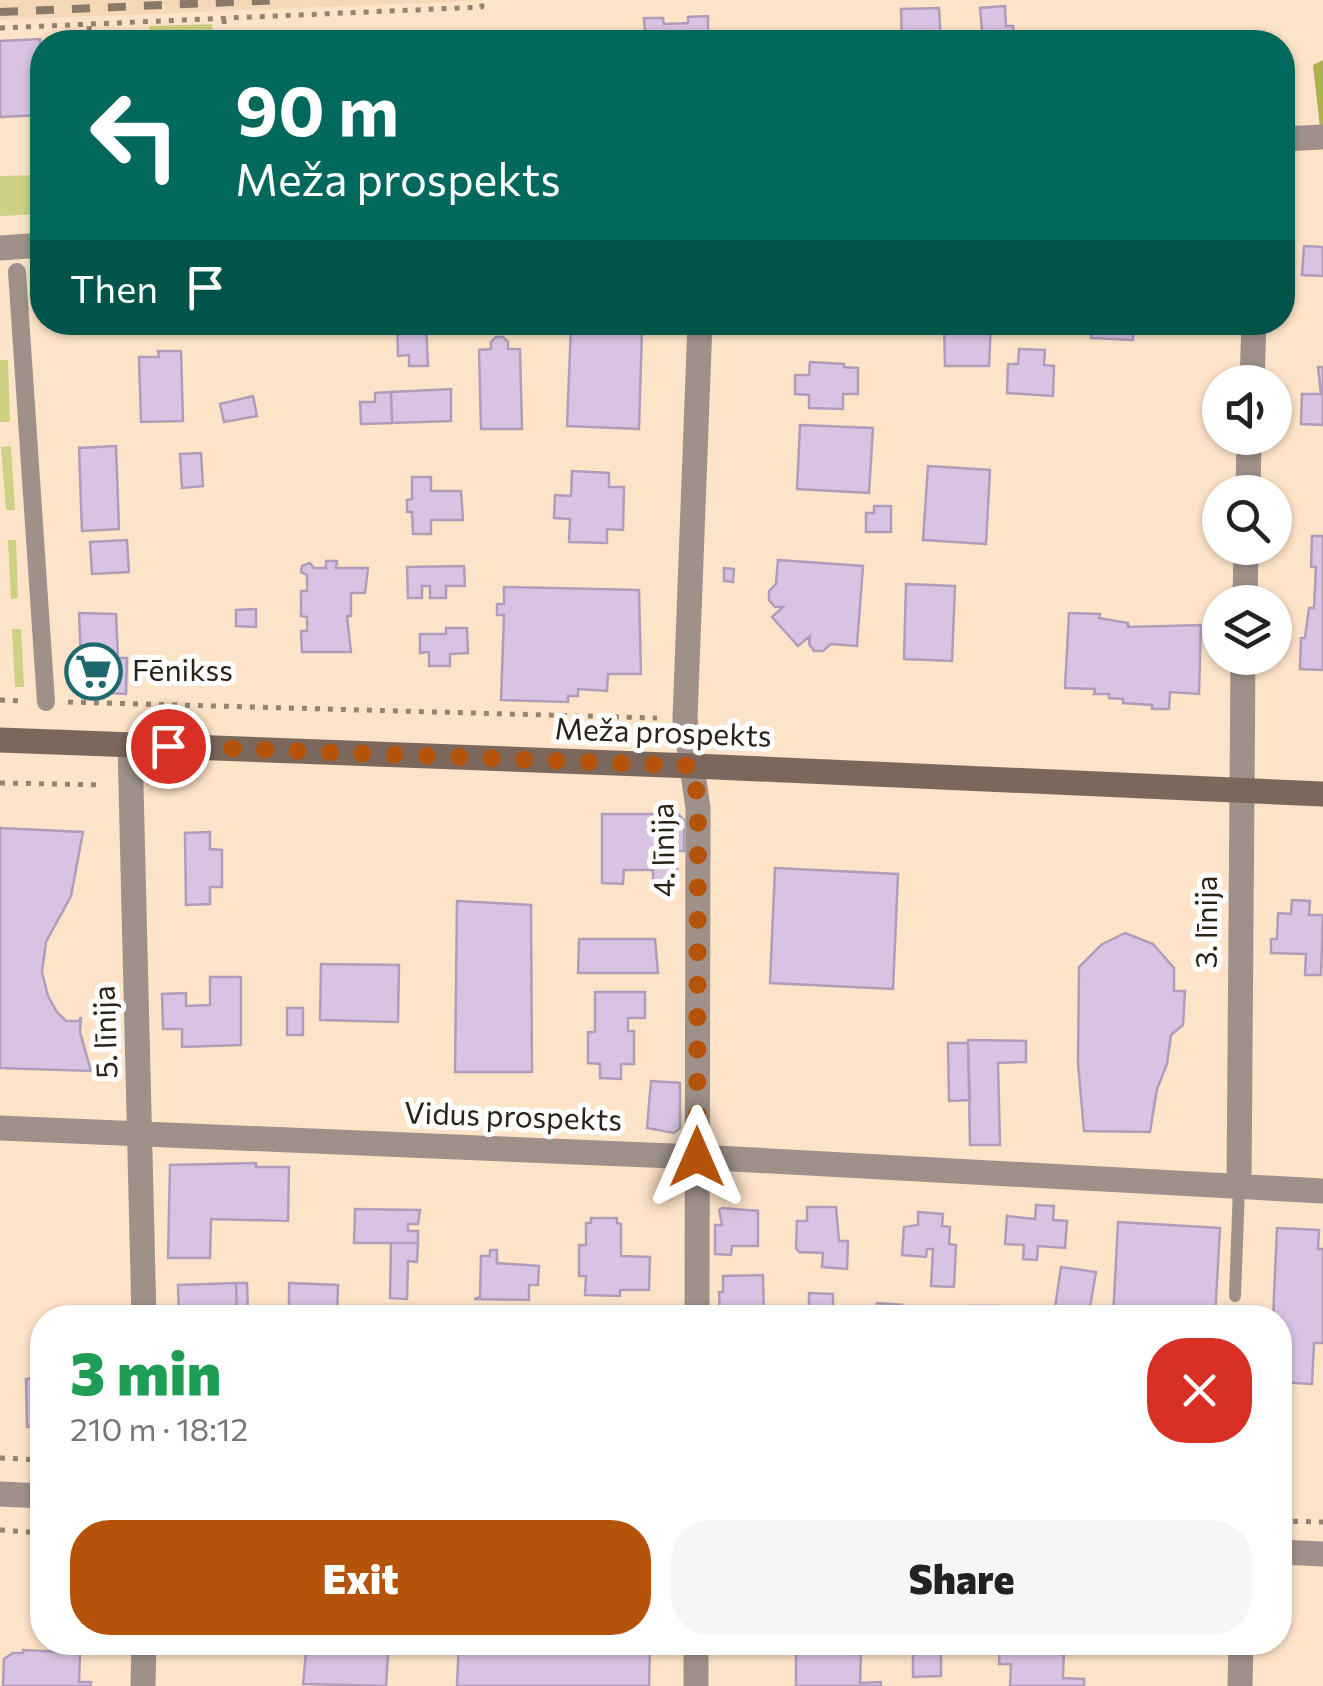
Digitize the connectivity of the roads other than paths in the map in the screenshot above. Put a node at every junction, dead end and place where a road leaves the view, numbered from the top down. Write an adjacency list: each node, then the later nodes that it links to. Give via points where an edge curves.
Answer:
1 (1323, 137): 2 (street)
2 (1295, 139)
3 (30, 246): 4 (street)
4 (0, 248)
5 (18, 272): 10 (street)
6 (700, 335): 13 (street, 4. līnija, via 685,719)
7 (1254, 335): 8 (street)
8 (1253, 365)
9 (1243, 675): 14 (street, 3. līnija)
10 (46, 702)
11 (0, 740): 12 (main road, Meža prospekts)
12 (130, 745): 13 (main road, Meža prospekts); 17 (street, 5. līnija)
13 (694, 766): 14 (main road, Meža prospekts); 18 (street, 4. līnija)
14 (1240, 791): 15 (main road, Meža prospekts); 19 (street, 3. līnija)
15 (1323, 794)
16 (0, 1128): 17 (street, Vidus prospekts)
17 (142, 1134): 18 (street, Vidus prospekts); 22 (street, 5. līnija)
18 (697, 1157): 19 (street, Vidus prospekts); 23 (street, 4. līnija)
19 (1239, 1187): 20 (street, Vidus prospekts); 21 (lane)
20 (1323, 1191)
21 (1235, 1296)
22 (144, 1305)
23 (697, 1305)
24 (0, 1494): 25 (street)
25 (30, 1495)
26 (1292, 1553): 27 (street)
27 (1323, 1554)
28 (144, 1655): 31 (street)
29 (696, 1655): 32 (street)
30 (1241, 1655): 33 (street)
31 (144, 1686)
32 (696, 1686)
33 (1240, 1686)

